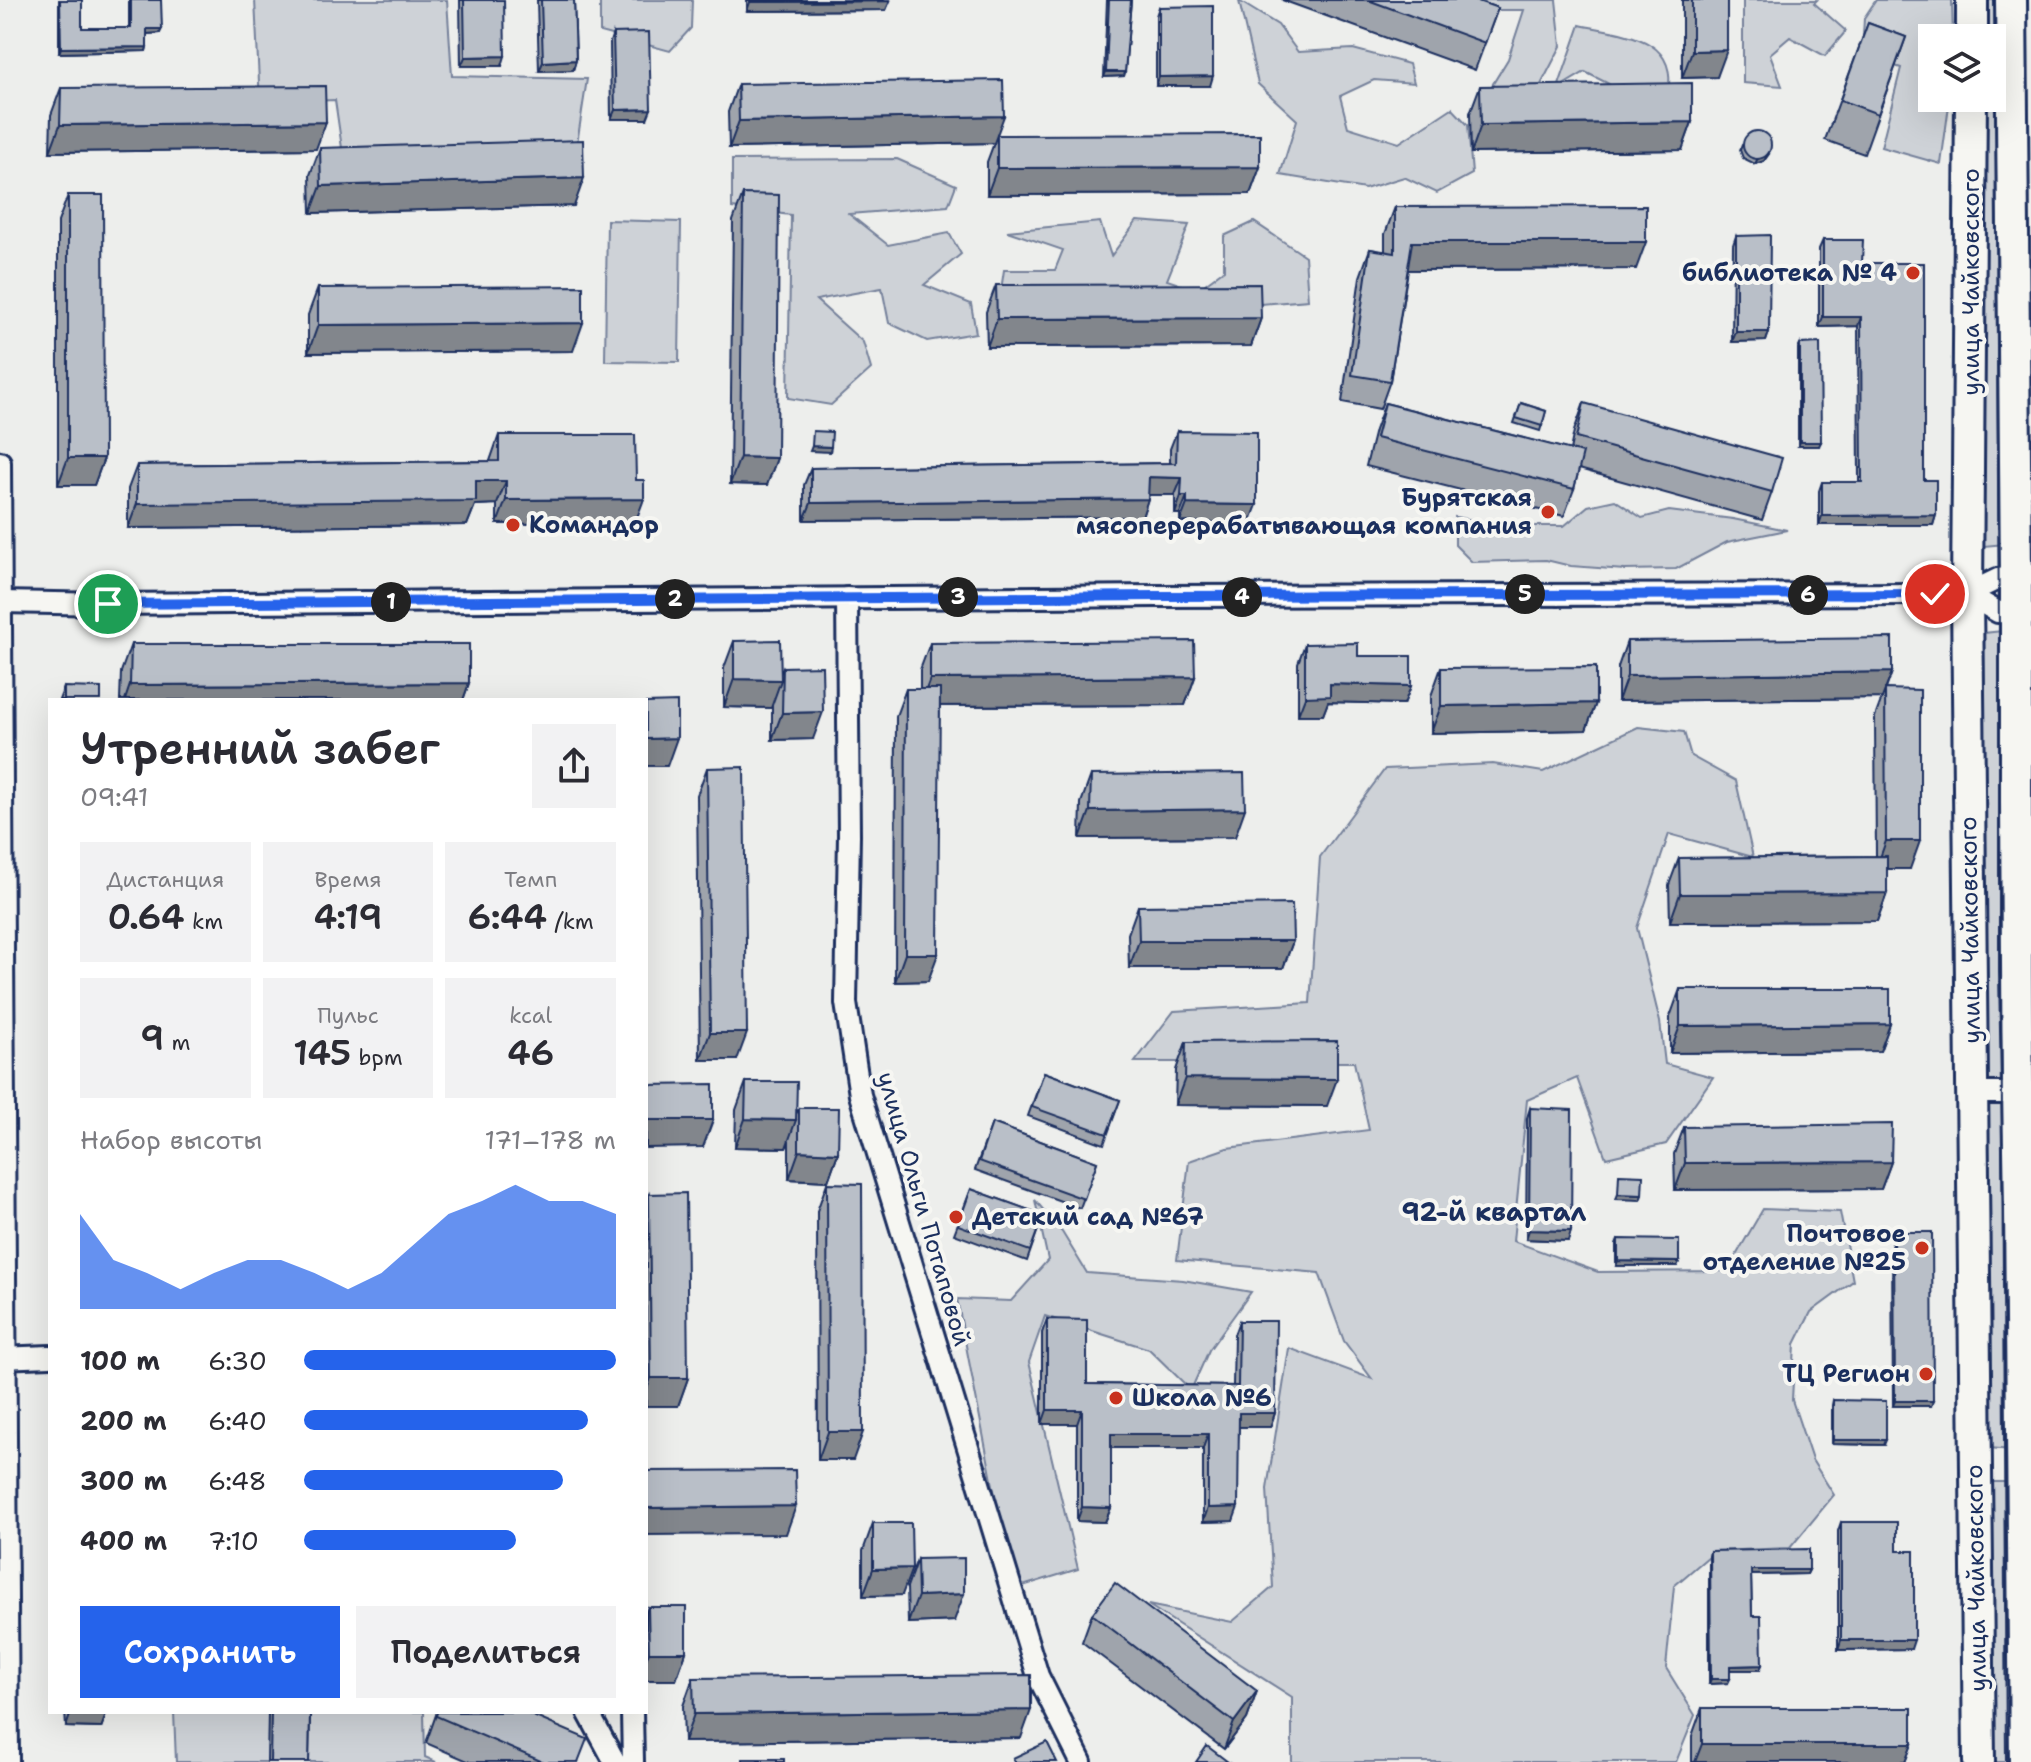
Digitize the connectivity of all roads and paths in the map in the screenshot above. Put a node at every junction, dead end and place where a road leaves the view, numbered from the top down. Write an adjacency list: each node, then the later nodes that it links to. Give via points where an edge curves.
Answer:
1 (1972, 0): 3 (main road)
2 (2011, 0): 6 (main road, улица Чайковского)
3 (1972, 24)
4 (1971, 112): 7 (main road, улица Чайковского)
5 (0, 462): 9 (street)
6 (2024, 575): 7 (street, via 1998,579); 10 (main road, улица Чайковского)
7 (1967, 594): 8 (street); 10 (street, via 1998,612); 11 (main road, улица Чайковского)
8 (847, 598): 9 (street); 21 (street, улица Ольги Потаповой, via 846,1003 860,1095 1038,1676)
9 (1, 602): 14 (street)
10 (2023, 614): 12 (main road, улица Чайковского)
11 (1971, 1093): 12 (street); 22 (main road, улица Чайковского)
12 (2018, 1093): 15 (main road, улица Чайковского)
13 (48, 1356): 14 (street)
14 (3, 1358): 18 (street)
15 (2027, 1467): 23 (main road, улица Чайковского)
16 (589, 1714): 19 (street)
17 (632, 1714): 20 (street)
18 (8, 1762)
19 (615, 1762)
20 (633, 1762)
21 (1081, 1762)
22 (1979, 1762)
23 (2025, 1762)

